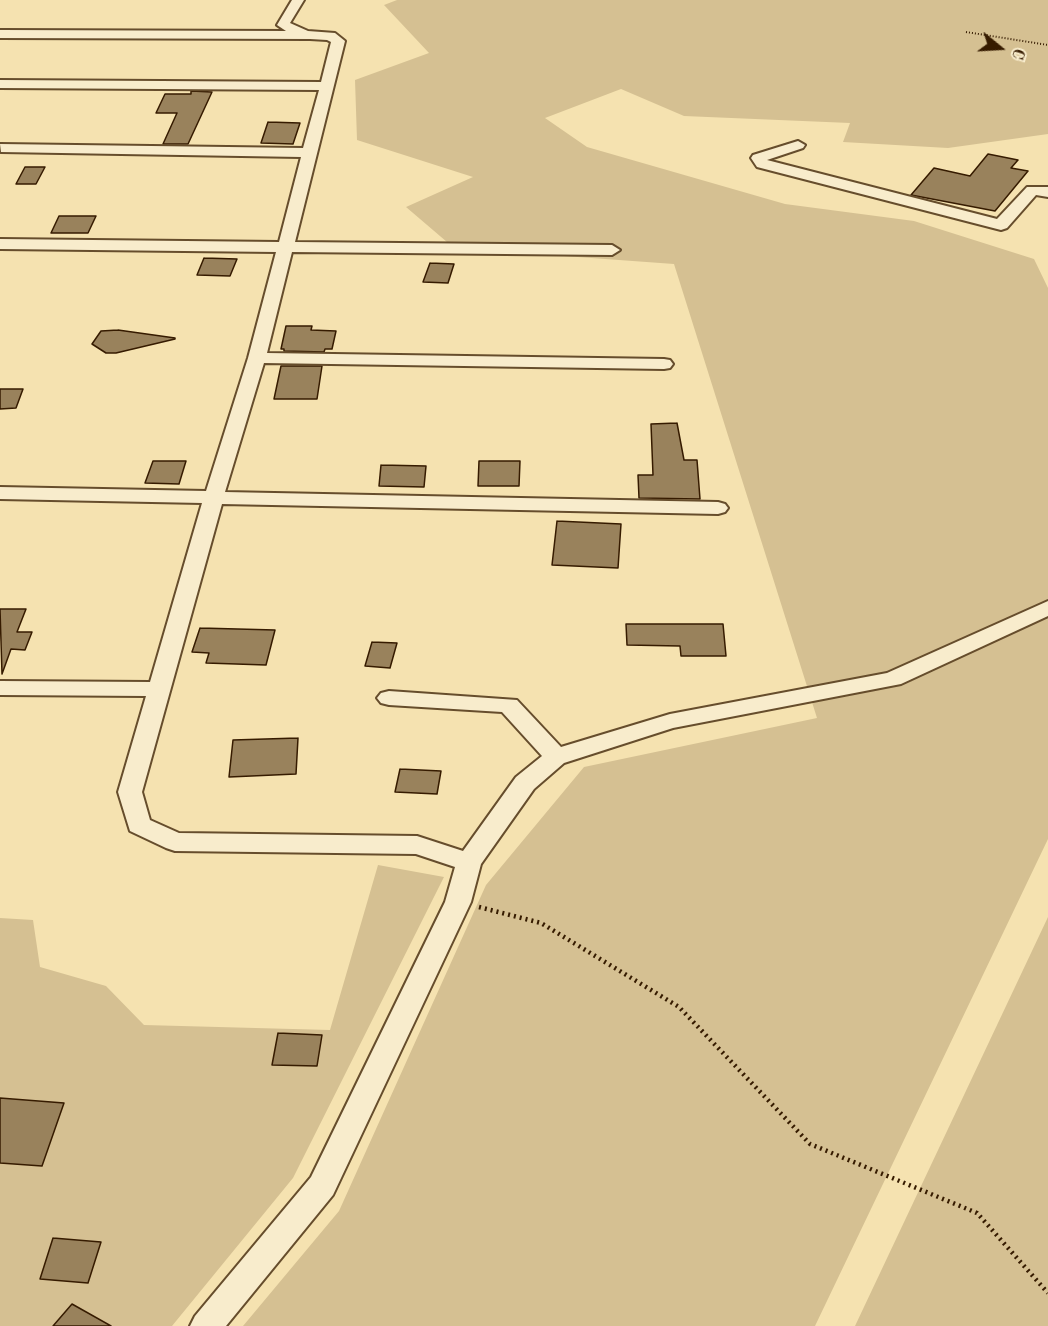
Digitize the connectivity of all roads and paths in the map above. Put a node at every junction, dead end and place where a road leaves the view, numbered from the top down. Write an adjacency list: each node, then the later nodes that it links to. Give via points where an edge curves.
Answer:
1 (298, 0): 4 (street, via 283,25)
2 (966, 32): 5 (path)
3 (0, 34): 4 (street)
4 (310, 35): 7 (street, via 330,36 338,41)
5 (1048, 45)
6 (0, 84): 7 (street)
7 (328, 86): 10 (street)
8 (798, 145): 11 (street, via 758,158 762,164 1000,225 1032,190)
9 (1, 148): 10 (street)
10 (310, 153): 13 (street)
11 (1048, 192)
12 (0, 244): 13 (street)
13 (285, 246): 14 (street); 15 (street)
14 (612, 250)
15 (257, 358): 16 (street); 18 (street)
16 (664, 363)
17 (0, 493): 18 (street)
18 (214, 496): 19 (street); 22 (street)
19 (718, 508)
20 (1048, 608): 24 (street, via 893,679 670,721)
21 (0, 688): 22 (street)
22 (158, 689): 25 (street, via 130,792 139,825 174,842 417,845)
23 (389, 698): 24 (street, via 509,705)
24 (556, 757): 25 (street, via 525,783)
25 (470, 862): 26 (street)
26 (458, 902): 27 (path, via 541,923 679,1007 810,1144 977,1213); 28 (street, via 322,1186)
27 (1048, 1293)
28 (206, 1326)

